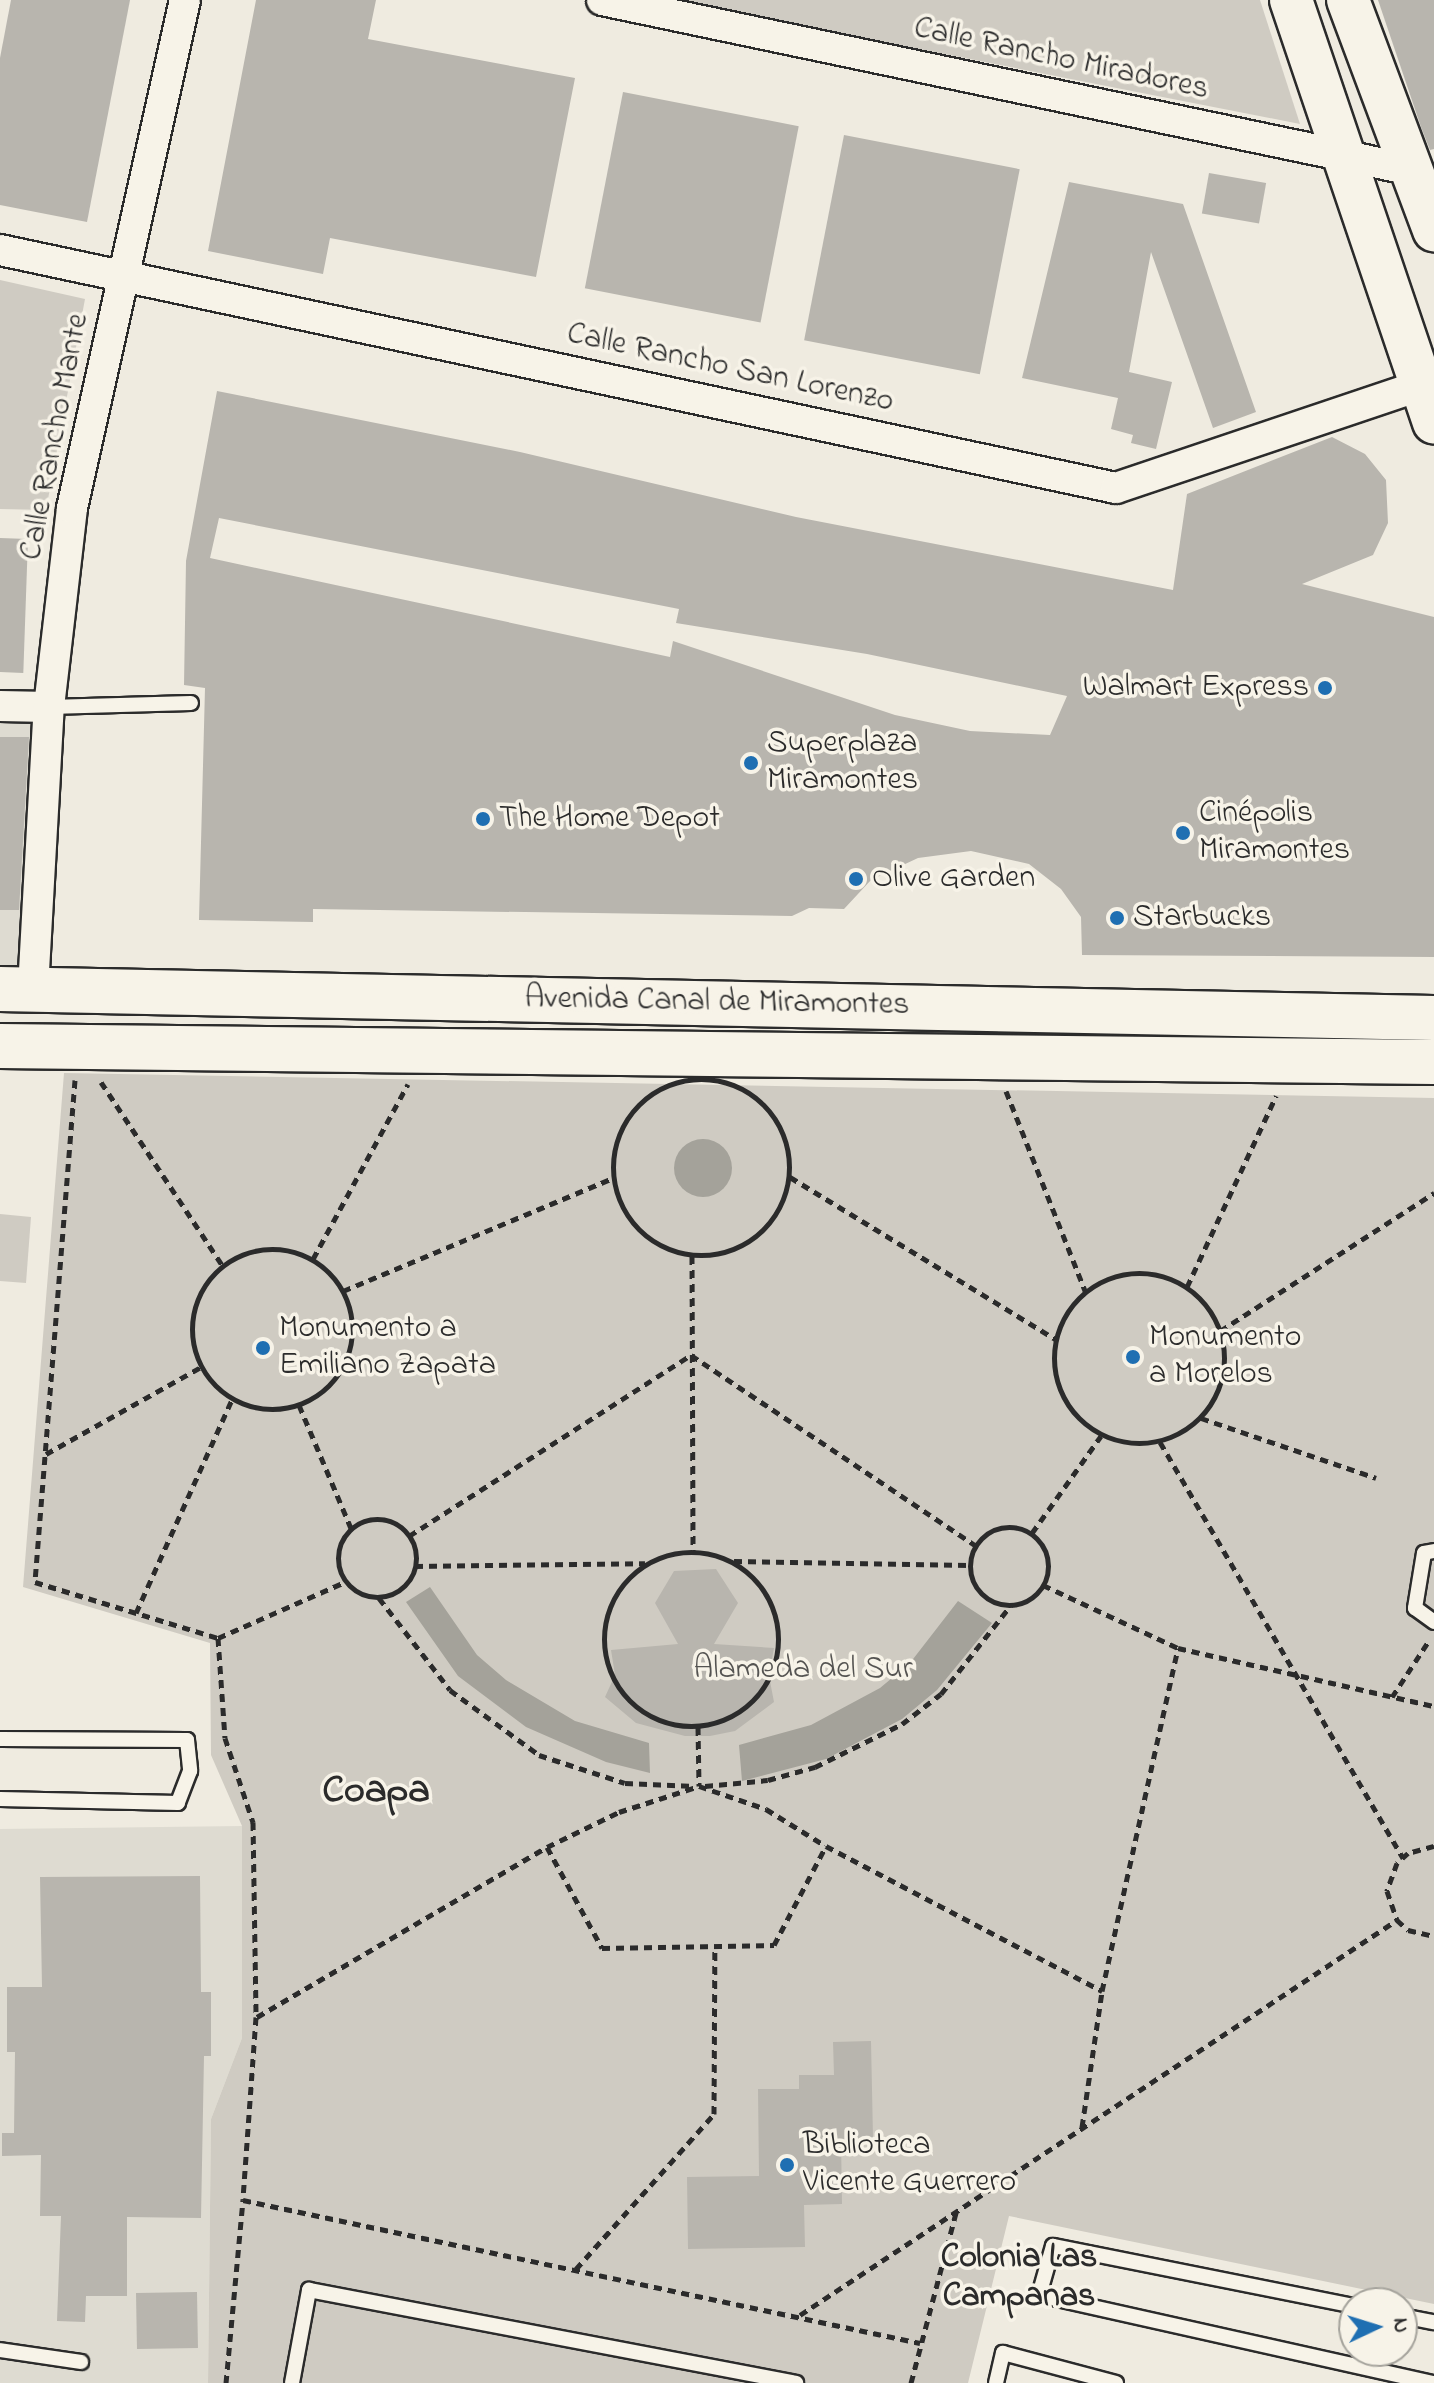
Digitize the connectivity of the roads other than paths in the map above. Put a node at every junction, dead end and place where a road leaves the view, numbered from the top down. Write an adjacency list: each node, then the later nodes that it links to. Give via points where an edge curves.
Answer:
1 (185, 0): 9 (street, Calle Rancho Mante)
2 (602, 0): 5 (street, Calle Rancho Miradores)
3 (1291, 0): 5 (main road)
4 (1348, 0): 6 (main road)
5 (1348, 157): 6 (street, Calle Rancho Miradores); 10 (main road)
6 (1412, 170): 7 (main road)
7 (1434, 230)
8 (0, 250): 9 (street, Calle Rancho San Lorenzo)
9 (125, 276): 10 (street, Calle Rancho San Lorenzo, via 1116,488); 13 (street, Calle Rancho Mante, via 72,508)
10 (1431, 394)
11 (191, 703): 13 (lane)
12 (0, 706): 13 (street)
13 (49, 707): 14 (street, Calle Rancho Mante)
14 (17, 989): 15 (main road, Avenida Canal de Miramontes)
15 (1434, 1018)
16 (0, 1046): 17 (main road, Avenida Canal de Miramontes)
17 (1434, 1062)
18 (1434, 1551): 19 (lane, via 1424,1553 1415,1608)
19 (1434, 1622)
20 (0, 1739): 21 (lane, via 187,1740 190,1771 178,1803)
21 (0, 1799)
22 (1338, 2303): 25 (lane, via 1053,2246 1039,2295)
23 (0, 2350): 24 (lane)
24 (81, 2362)
25 (1338, 2362)
26 (1362, 2367): 31 (lane)
27 (292, 2383): 28 (lane, via 309,2290)
28 (796, 2383)
29 (996, 2383): 30 (lane, via 1003,2353)
30 (1116, 2383)
31 (1434, 2383)

